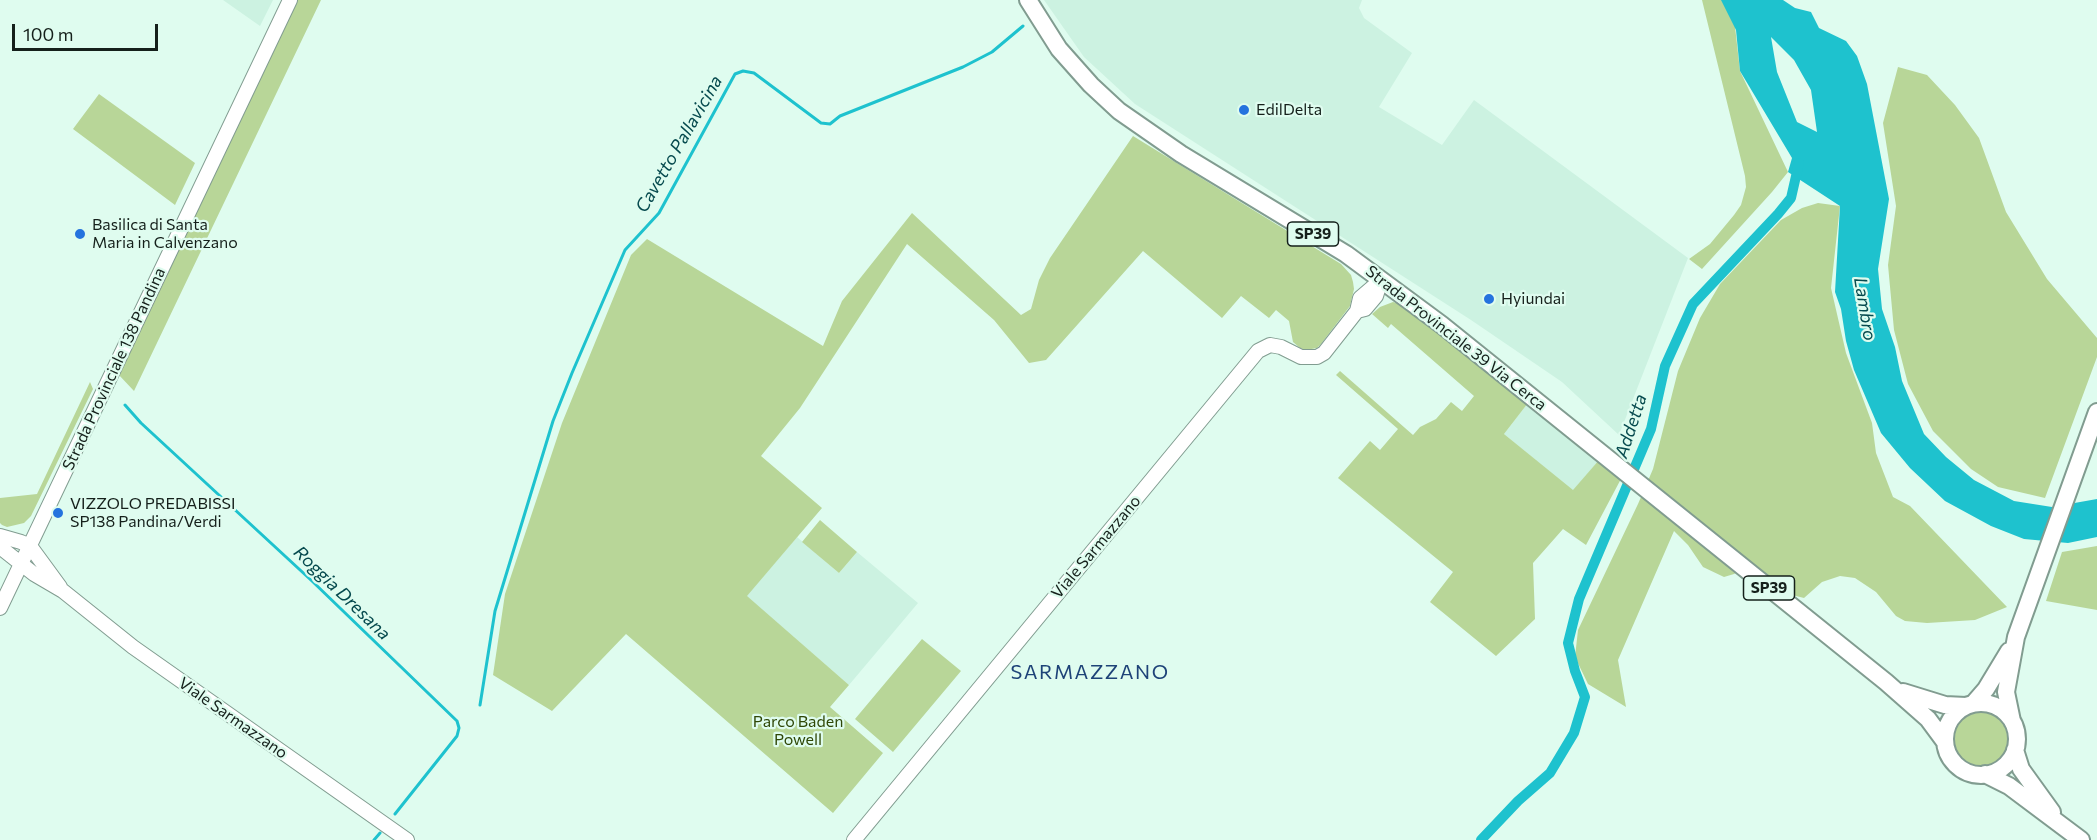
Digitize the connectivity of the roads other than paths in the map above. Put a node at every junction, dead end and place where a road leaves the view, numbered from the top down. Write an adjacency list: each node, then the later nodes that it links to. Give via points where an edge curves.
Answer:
1 (290, 0): 6 (street, Strada Provinciale 138 Pandina)
2 (1028, 0): 3 (main road, Strada Provinciale 39 Via Cerca / SP39, via 1068,60 1119,111)
3 (1381, 280): 12 (main road, Strada Provinciale 39 Via Cerca / SP39, via 1442,324); 20 (street, Viale Sarmazzano, via 1376,296 1365,309 1357,311 1324,353 1301,357 1270,345 1258,351)
4 (2097, 412): 11 (main road)
5 (0, 536): 6 (street)
6 (30, 546): 8 (street, Strada Provinciale 138 Pandina); 9 (street)
7 (0, 547): 8 (street)
8 (21, 564): 9 (street); 10 (street, Strada Provinciale 138 Pandina)
9 (63, 591): 19 (street, Viale Sarmazzano, via 132,647)
10 (0, 608)
11 (2016, 637): 13 (main road, via 1986,689); 14 (main road, via 2006,692)
12 (1886, 682): 13 (main road, Strada Provinciale 39 Via Cerca / SP39, via 1930,702 1954,707); 15 (main road, Strada Provinciale 39 Via Cerca / SP39, via 1935,726)
13 (1969, 705): 14 (main road, Strada Provinciale 39 Via Cerca / SP39, via 1995,706); 15 (main road, via 1948,724)
14 (2012, 721): 16 (main road, Strada Provinciale 39 Via Cerca / SP39, via 2017,740)
15 (1945, 742): 17 (main road, Strada Provinciale 39 Via Cerca / SP39, via 1954,763 1973,774)
16 (2015, 750): 17 (main road, via 2004,766); 18 (main road, Strada Provinciale 39 Via Cerca / SP39, via 2021,769)
17 (1985, 774): 18 (main road, Strada Provinciale 39 Via Cerca / SP39, via 2009,786)
18 (2075, 835)
19 (407, 840)
20 (854, 840)

